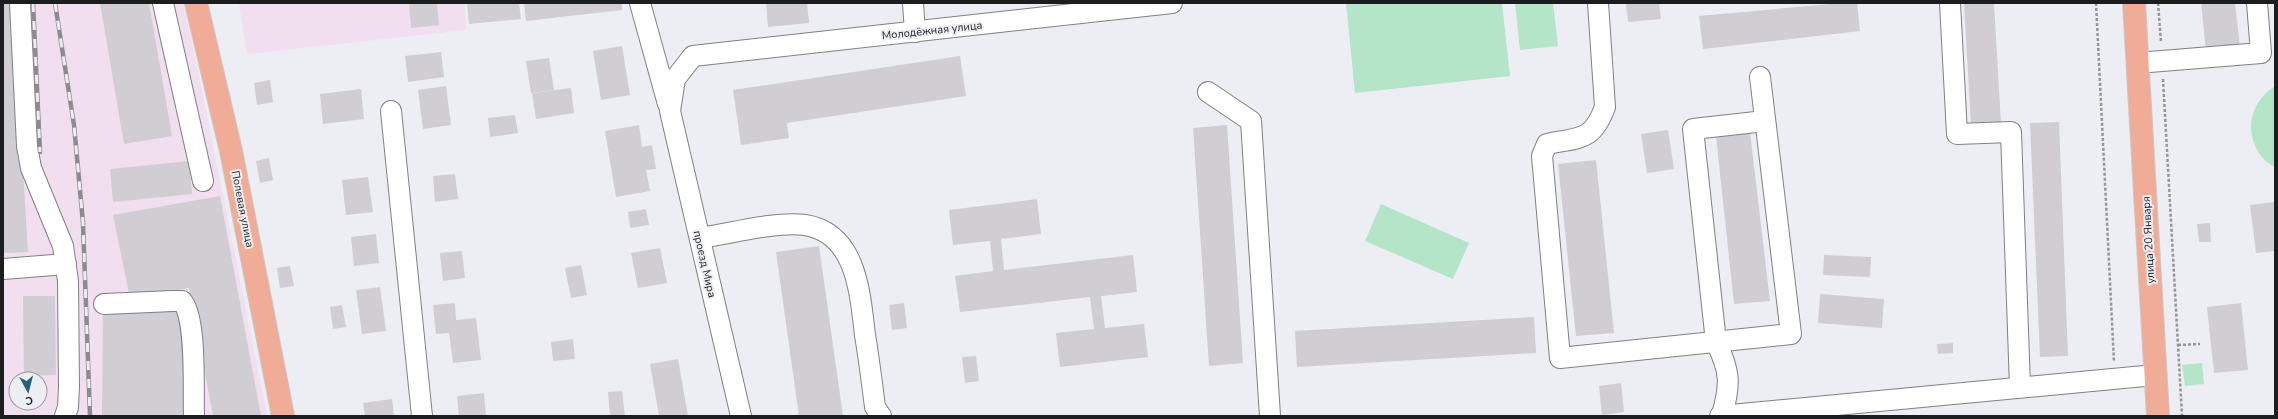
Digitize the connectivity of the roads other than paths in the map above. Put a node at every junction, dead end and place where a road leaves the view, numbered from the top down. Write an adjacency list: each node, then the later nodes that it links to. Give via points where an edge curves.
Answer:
1 (20, 3): 21 (street, via 27,146 31,168 63,246)
2 (164, 3): 19 (street)
3 (196, 3): 30 (main road, Полевая улица, via 224,116)
4 (640, 3): 17 (street, проезд Мира)
5 (913, 3): 11 (street)
6 (1172, 3): 11 (street, Молодёжная улица)
7 (1598, 3): 24 (street, via 1605,107 1600,121 1589,135 1547,144 1542,156 1560,358)
8 (1950, 3): 26 (street, via 1957,134 2011,132)
9 (2134, 3): 13 (main road, улица 20 Января)
10 (2257, 3): 13 (street, via 2261,53)
11 (915, 32): 12 (street, Молодёжная улица)
12 (693, 56): 17 (street, проезд Мира, via 675,79)
13 (2137, 63): 25 (main road, улица 20 Января)
14 (1760, 77): 18 (street)
15 (1208, 92): 34 (street, via 1251,121)
16 (390, 110): 31 (street)
17 (670, 111): 20 (street, проезд Мира)
18 (1765, 121): 24 (street, via 1693,128); 24 (street, via 1791,334)
19 (203, 181)
20 (700, 238): 32 (street, проезд Мира); 33 (street, via 789,225 816,228 832,237 843,248 851,263 859,289 875,407)
21 (66, 264): 22 (street); 28 (street, via 69,387)
22 (3, 269)
23 (104, 304): 29 (street, via 173,301 182,302 187,307 192,337)
24 (1716, 342): 27 (street, via 1726,364 1728,390)
25 (2155, 376): 26 (street); 35 (main road, улица 20 Января)
26 (2020, 387): 27 (street)
27 (1721, 415)
28 (65, 416)
29 (194, 416)
30 (283, 416)
31 (422, 416)
32 (741, 416)
33 (881, 416)
34 (1270, 416)
35 (2158, 416)

